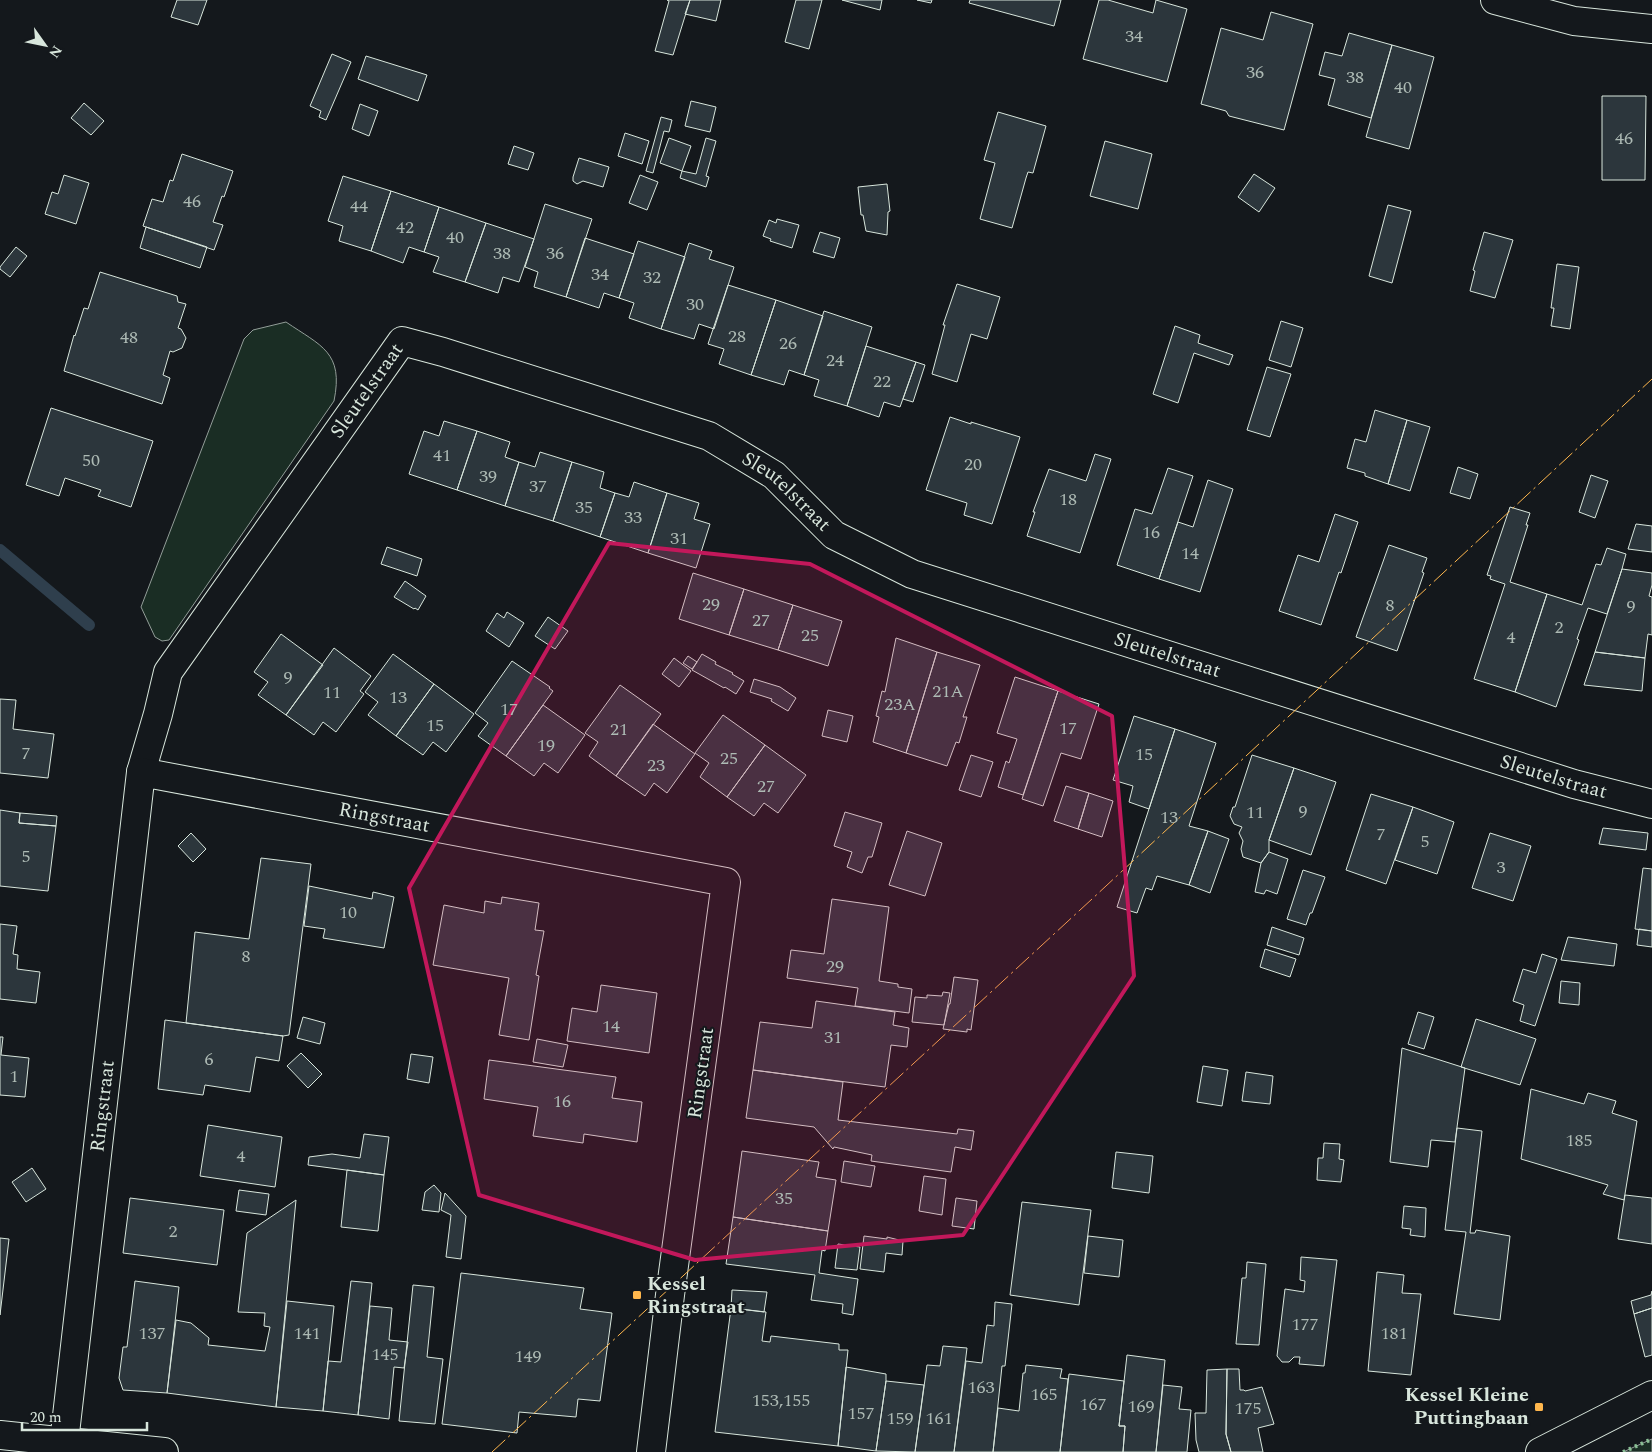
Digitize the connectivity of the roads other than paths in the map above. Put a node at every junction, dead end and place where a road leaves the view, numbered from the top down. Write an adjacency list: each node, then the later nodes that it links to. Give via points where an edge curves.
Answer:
1 (1495, 0): 2 (street, via 1574,21)
2 (1652, 29)
3 (141, 772): 4 (street, Sleutelstraat, via 168,672 402,341 709,436 774,475 834,535 912,574 1564,782); 7 (street, Ringstraat); 9 (street, Ringstraat, via 726,882)
4 (1652, 804)
5 (1652, 1395): 10 (street)
6 (0, 1435): 7 (street)
7 (64, 1442): 8 (street)
8 (164, 1452)
9 (651, 1452)
10 (1540, 1452)

